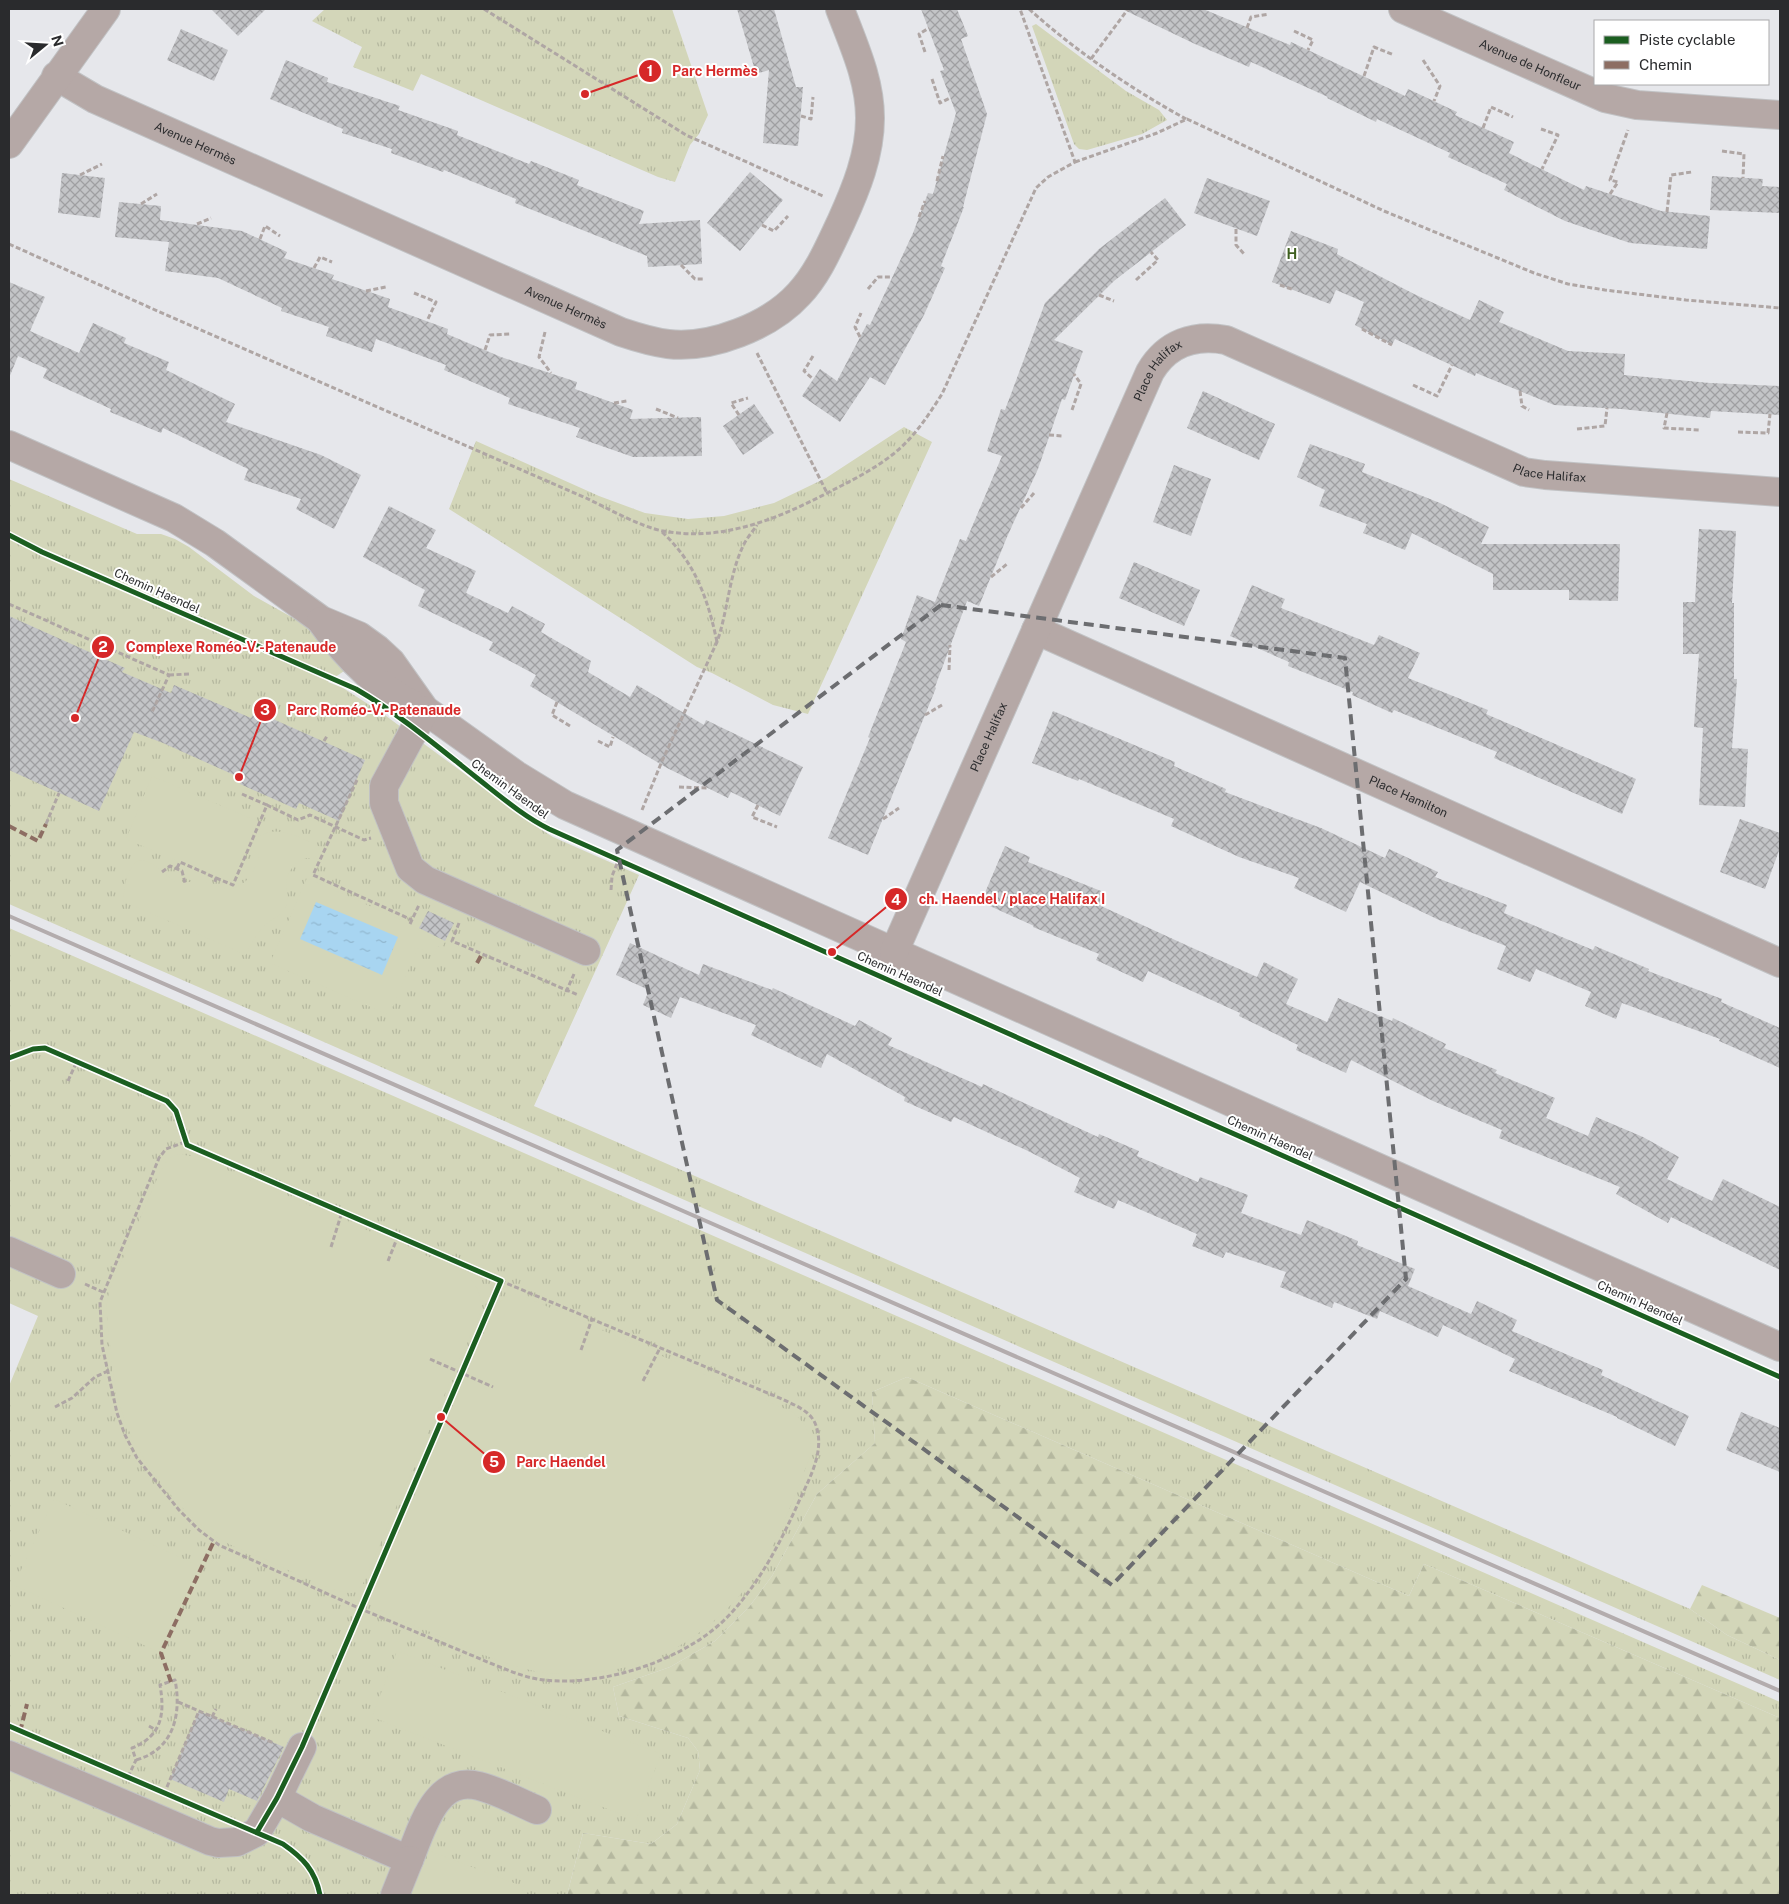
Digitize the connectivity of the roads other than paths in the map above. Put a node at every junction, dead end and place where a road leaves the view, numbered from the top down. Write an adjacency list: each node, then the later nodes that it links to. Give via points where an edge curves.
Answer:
1 (106, 9): 4 (street)
2 (840, 9): 4 (street, Avenue Hermès, via 864,73 870,116 863,168 848,207 812,276 793,300 773,316 746,330 696,342 670,344 621,332 95,100)
3 (1402, 9): 5 (street, Avenue de Honfleur, via 1605,98 1637,105)
4 (56, 76): 6 (street)
5 (1780, 115)
6 (9, 144)
7 (9, 445): 10 (street, Chemin Haendel, via 174,518 215,543 321,620 359,636 377,649 391,662)
8 (1780, 492): 9 (street, Place Halifax, via 1524,472 1226,340 1214,337 1188,340 1168,349 1150,372)
9 (1036, 630): 12 (street, Place Halifax); 13 (street, Place Hamilton)
10 (425, 710): 11 (street, via 384,786 384,803 410,868 440,886); 12 (street, Chemin Haendel, via 516,775 565,805)
11 (586, 950)
12 (894, 952): 16 (street, Chemin Haendel)
13 (1780, 963)
14 (9, 1251): 15 (street)
15 (61, 1274)
16 (1780, 1346)
17 (300, 1750): 19 (street)
18 (9, 1755): 19 (street, via 218,1843 237,1842 257,1832)
19 (277, 1798): 21 (street, via 312,1818)
20 (537, 1810): 21 (street, via 481,1786 457,1786 437,1799)
21 (409, 1860): 22 (street)
22 (394, 1895)

